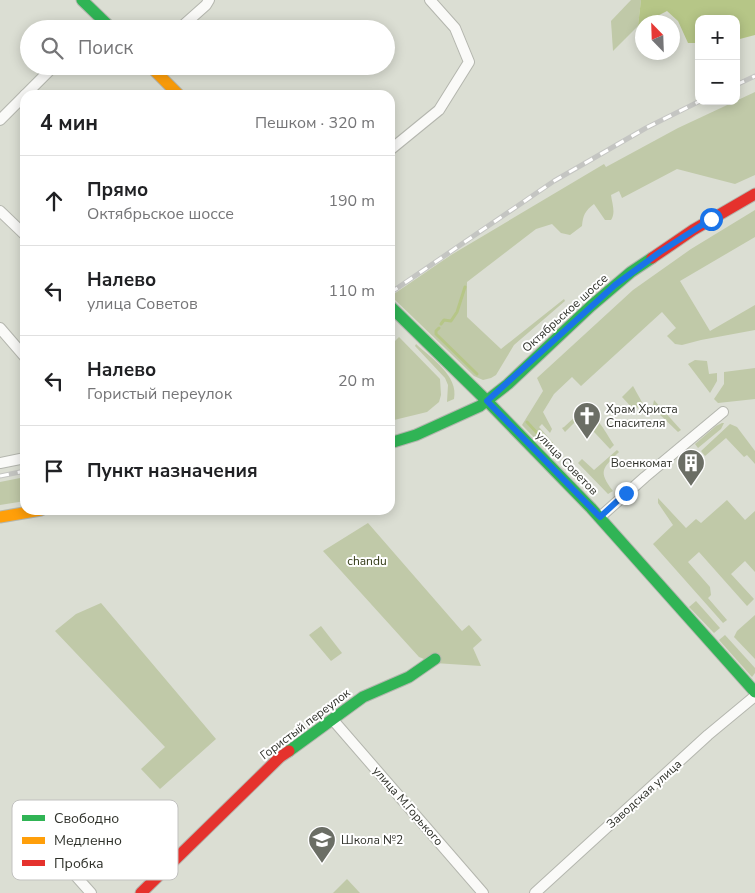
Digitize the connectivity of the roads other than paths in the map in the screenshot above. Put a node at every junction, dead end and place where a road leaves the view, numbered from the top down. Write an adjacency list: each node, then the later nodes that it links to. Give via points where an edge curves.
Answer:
1 (82, 0): 4 (street)
2 (209, 0): 5 (street)
3 (430, 0): 12 (street, via 455,28 468,62 440,110)
4 (102, 19)
5 (189, 20)
6 (45, 75): 8 (street)
7 (159, 75): 9 (street)
8 (30, 90)
9 (174, 90)
10 (20, 100): 11 (street)
11 (0, 120)
12 (395, 146)
13 (755, 194): 19 (street, Октябрьское шоссе, via 631,272)
14 (0, 211): 15 (street)
15 (20, 229)
16 (395, 311): 19 (street, улица Советов)
17 (0, 328): 18 (street)
18 (20, 350)
19 (487, 401): 21 (street, Октябрьское шоссе, via 472,411); 26 (street, улица Советов)
20 (724, 412): 26 (street)
21 (395, 441)
22 (20, 459): 23 (street)
23 (0, 463)
24 (20, 514): 25 (street)
25 (0, 517)
26 (600, 517): 28 (street, улица Советов)
27 (434, 660): 30 (street, Гористый переулок, via 410,677 363,697)
28 (755, 692)
29 (755, 696): 37 (street, Заводская улица)
30 (333, 720): 31 (street, Гористый переулок, via 279,758); 36 (street, улица М.Горького)
31 (178, 857)
32 (80, 880): 34 (street)
33 (154, 880): 35 (street, Гористый переулок)
34 (92, 893)
35 (141, 893)
36 (483, 893)
37 (535, 893)

